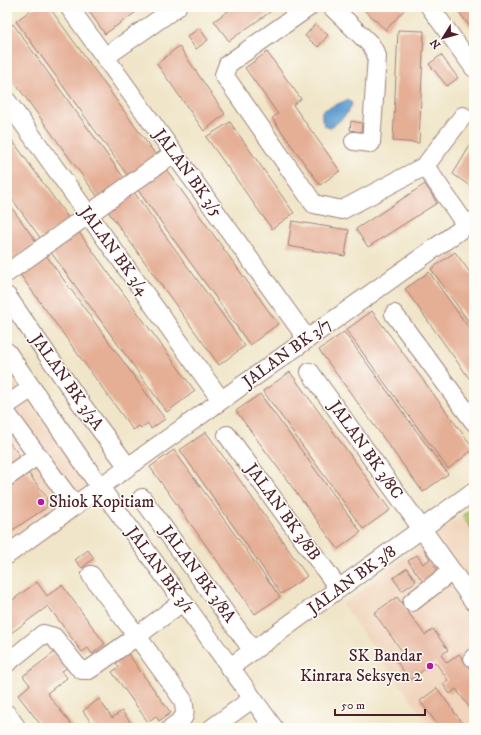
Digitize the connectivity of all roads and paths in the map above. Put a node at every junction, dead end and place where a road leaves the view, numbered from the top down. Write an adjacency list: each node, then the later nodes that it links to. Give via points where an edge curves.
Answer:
1 (69, 7): 6 (street, JALAN BK 3/5)
2 (177, 7): 6 (street)
3 (309, 7): 12 (street, via 228,64 224,75 314,204 342,210)
4 (332, 7): 10 (street, via 371,45 376,56 371,144)
5 (430, 7): 7 (street)
6 (105, 57): 11 (street, JALAN BK 3/5)
7 (474, 68)
8 (7, 101): 13 (street, JALAN BK 3/4)
9 (464, 116): 12 (street)
10 (354, 141)
11 (174, 153): 13 (street); 18 (street, JALAN BK 3/5)
12 (425, 166): 14 (street)
13 (88, 214): 15 (street); 22 (street, JALAN BK 3/4)
14 (470, 222): 18 (street, JALAN BK 3/7)
15 (7, 273)
16 (7, 296): 28 (street, JALAN BK 3/3A)
17 (394, 314): 25 (street)
18 (307, 339): 22 (street, JALAN BK 3/7)
19 (7, 352): 21 (street, JALAN BK 3/1)
20 (310, 372): 34 (street, JALAN BK 3/8C)
21 (32, 388): 23 (street); 30 (street, JALAN BK 3/1)
22 (221, 400): 28 (street, JALAN BK 3/7)
23 (7, 405)
24 (7, 414): 27 (street)
25 (474, 422)
26 (227, 435): 38 (street, JALAN BK 3/8B)
27 (38, 455): 29 (street); 33 (street)
28 (128, 467): 30 (street, JALAN BK 3/7)
29 (7, 477)
30 (100, 487): 33 (street, JALAN BK 3/7); 39 (street, JALAN BK 3/1)
31 (474, 491): 34 (street, JALAN BK 3/8)
32 (142, 498): 43 (street, JALAN BK 3/8A)
33 (75, 506): 35 (street, JALAN BK 3/7)
34 (422, 529): 36 (street, JALAN BK 3/8C); 38 (street, JALAN BK 3/8)
35 (7, 555)
36 (452, 571): 40 (street); 41 (street, JALAN BK 3/8C)
37 (92, 575): 42 (street)
38 (339, 589): 43 (street, JALAN BK 3/8)
39 (182, 602): 42 (street); 45 (street, JALAN BK 3/1)
40 (412, 602)
41 (474, 602)
42 (136, 636): 44 (street, via 89,670 82,670 77,666 54,637 43,634); 50 (street, via 183,700 186,713 183,719)
43 (253, 651): 45 (street, JALAN BK 3/8)
44 (7, 662)
45 (229, 668): 46 (street, JALAN BK 3/1)
46 (252, 698): 48 (street); 51 (street, JALAN BK 3/1)
47 (7, 714): 49 (street)
48 (222, 725)
49 (17, 728)
50 (171, 728)
51 (274, 728)

